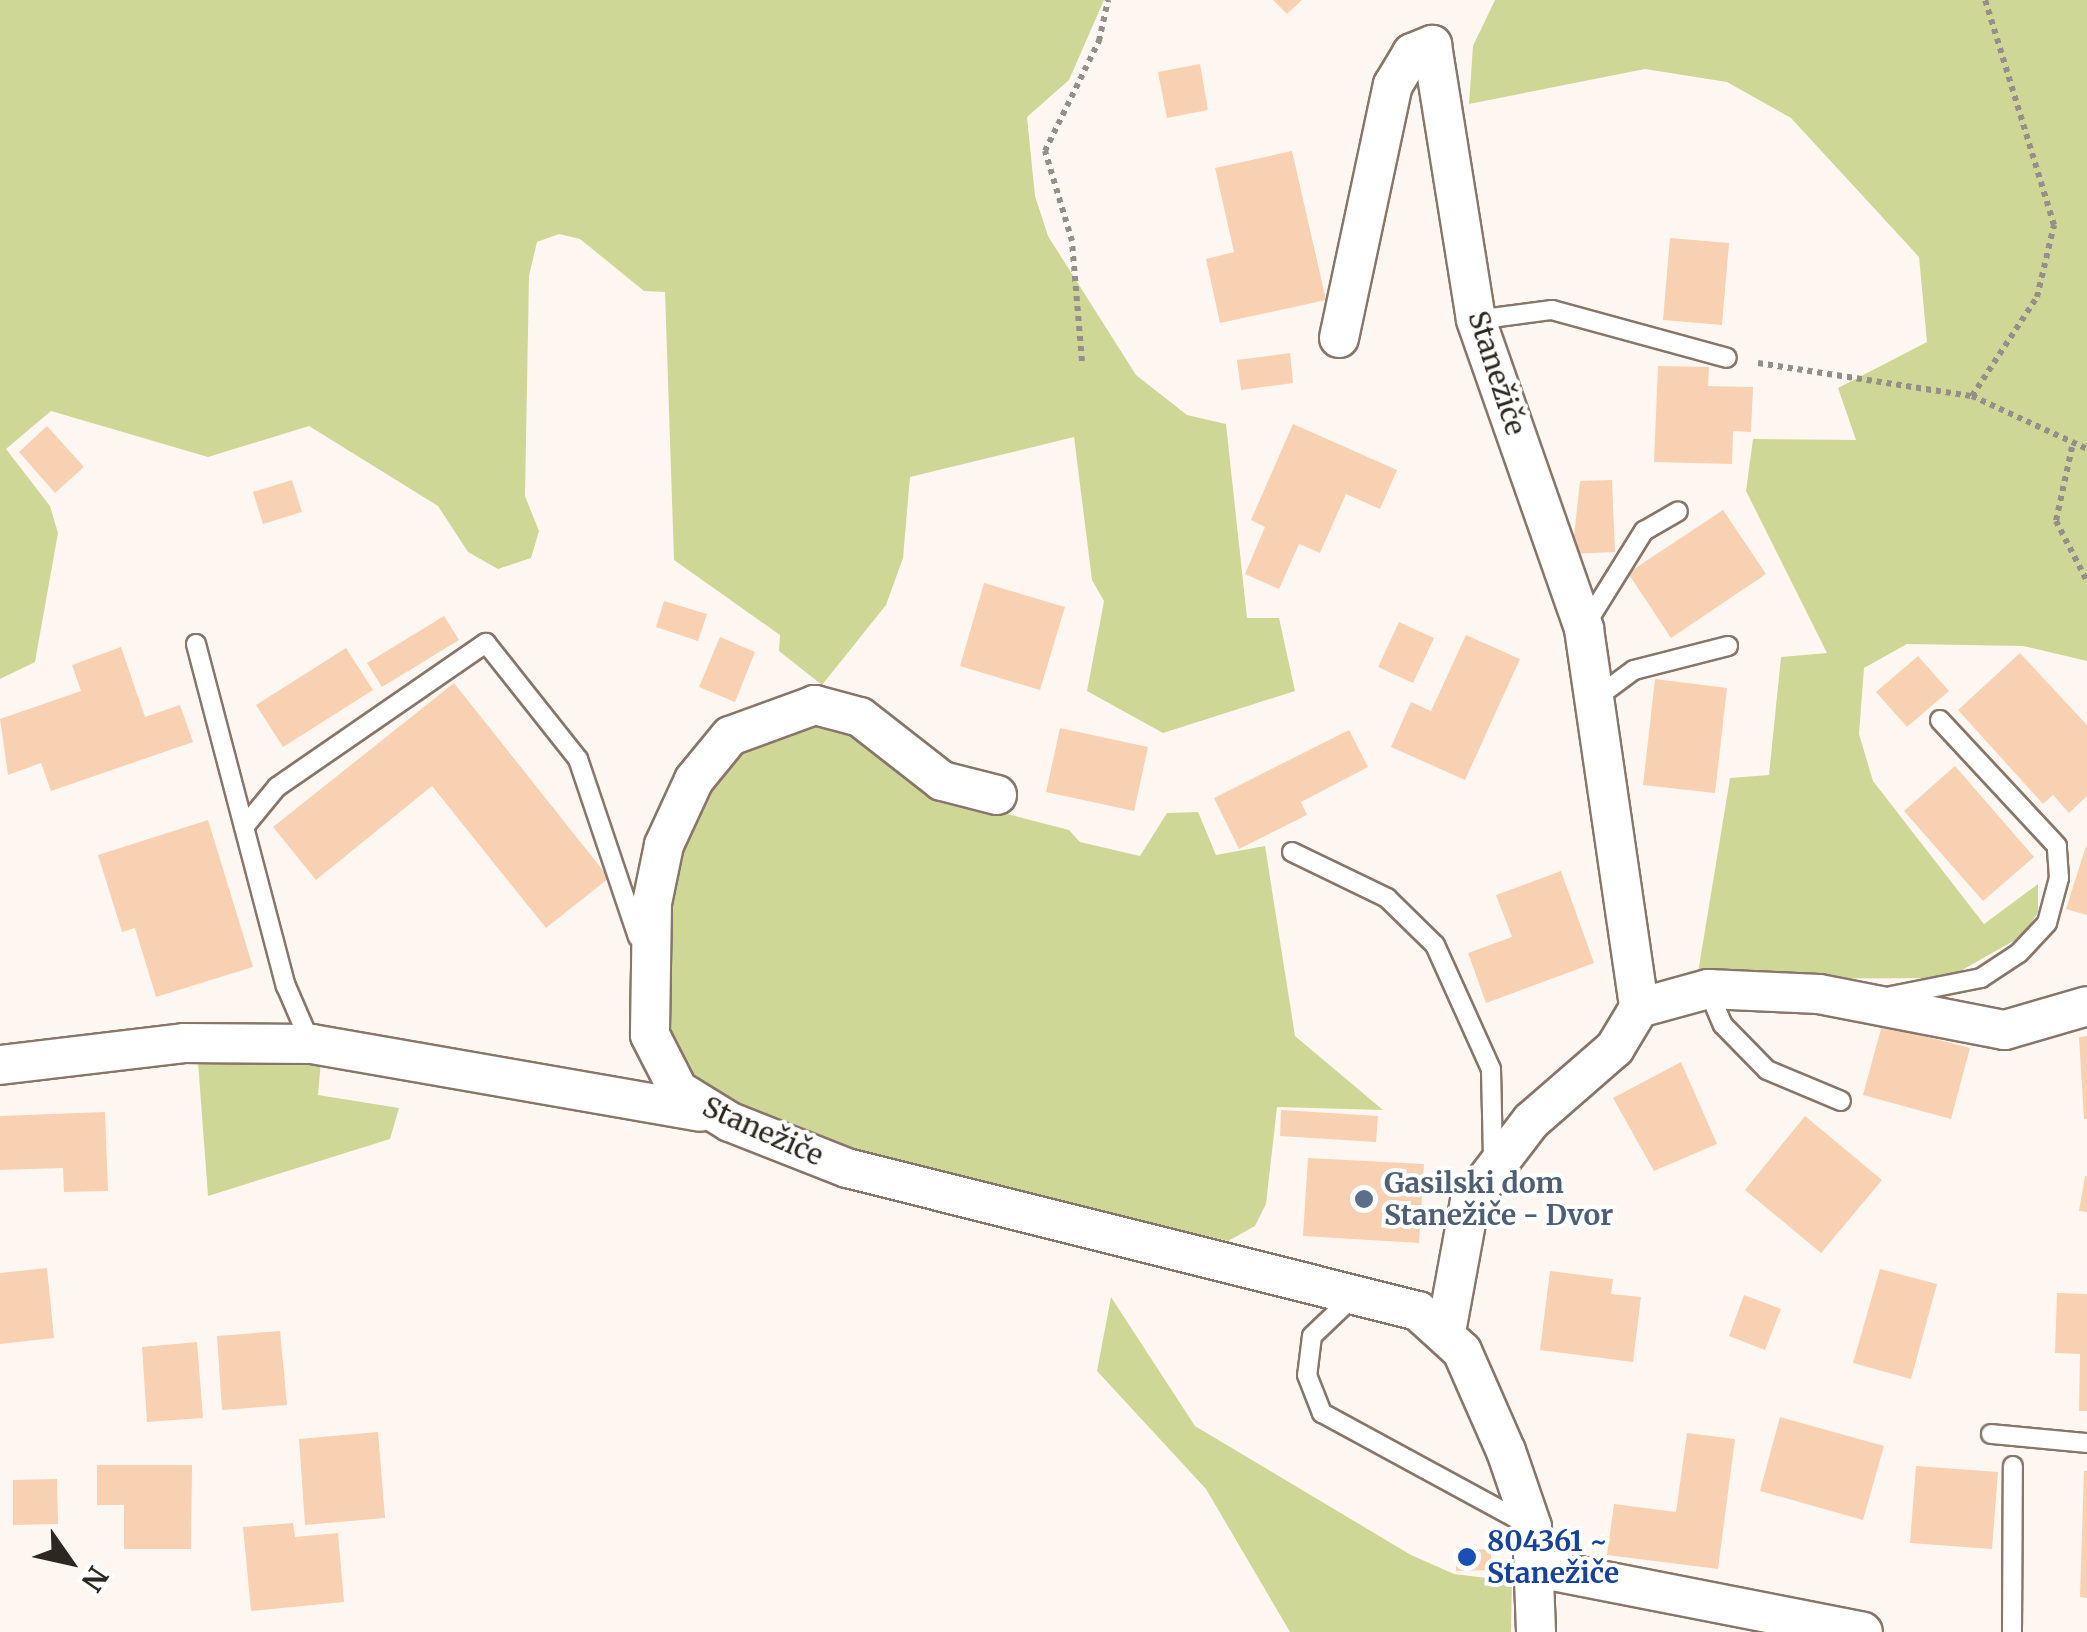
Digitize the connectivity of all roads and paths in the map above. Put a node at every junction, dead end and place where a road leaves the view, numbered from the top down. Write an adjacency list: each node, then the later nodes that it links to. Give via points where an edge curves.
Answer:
1 (1108, 0): 6 (path, via 1099,41 1045,151 1072,241)
2 (1985, 0): 7 (path, via 2054,226 2037,297)
3 (1476, 320): 4 (street, Stanežiče, via 1432,45 1412,54 1393,85); 5 (lane, via 1552,310); 12 (street, Stanežiče)
4 (1340, 338)
5 (1727, 358): 7 (path)
6 (1082, 361)
7 (1972, 396): 8 (path)
8 (2072, 448): 9 (path); 11 (path, via 2056,522)
9 (2087, 450)
10 (1678, 511): 12 (lane, via 1644,531 1596,595)
11 (2087, 580)
12 (1584, 630): 15 (street, Stanežiče)
13 (196, 644): 18 (lane)
14 (1728, 646): 15 (lane, via 1634,670)
15 (1596, 698): 24 (street, Stanežiče)
16 (1940, 720): 22 (lane, via 2057,846 2047,923 1981,978)
17 (997, 794): 20 (street, Stanežiče, via 942,781 860,717 814,704 730,736 694,780 664,845)
18 (244, 827): 20 (lane, via 278,787 486,643 578,759); 25 (lane)
19 (1292, 852): 29 (lane, via 1387,898 1435,946 1492,1070)
20 (645, 962): 28 (street, Stanežiče, via 650,1035 678,1090)
21 (1708, 989): 22 (street); 24 (street); 27 (lane, via 1723,1025 1768,1070)
22 (1856, 1000): 23 (street, via 2005,1030)
23 (2087, 1006)
24 (1639, 1008): 29 (street, via 1615,1048)
25 (312, 1044): 26 (street, via 184,1043); 28 (street, via 667,1101)
26 (0, 1065)
27 (1841, 1101)
28 (730, 1122): 30 (street, Stanežiče, via 847,1168)
29 (1493, 1165): 31 (street, via 1456,1247)
30 (1359, 1291): 31 (street, Stanežiče, via 1418,1311); 35 (lane, via 1312,1336 1306,1375 1322,1413)
31 (1446, 1332): 35 (street, Stanežiče, via 1493,1415)
32 (1991, 1434): 33 (lane)
33 (2087, 1442)
34 (2013, 1466): 39 (lane)
35 (1532, 1527): 36 (street, Stanežiče)
36 (1538, 1568): 37 (street, Stanežiče); 38 (street)
37 (1536, 1632)
38 (1863, 1632)
39 (2012, 1632)

